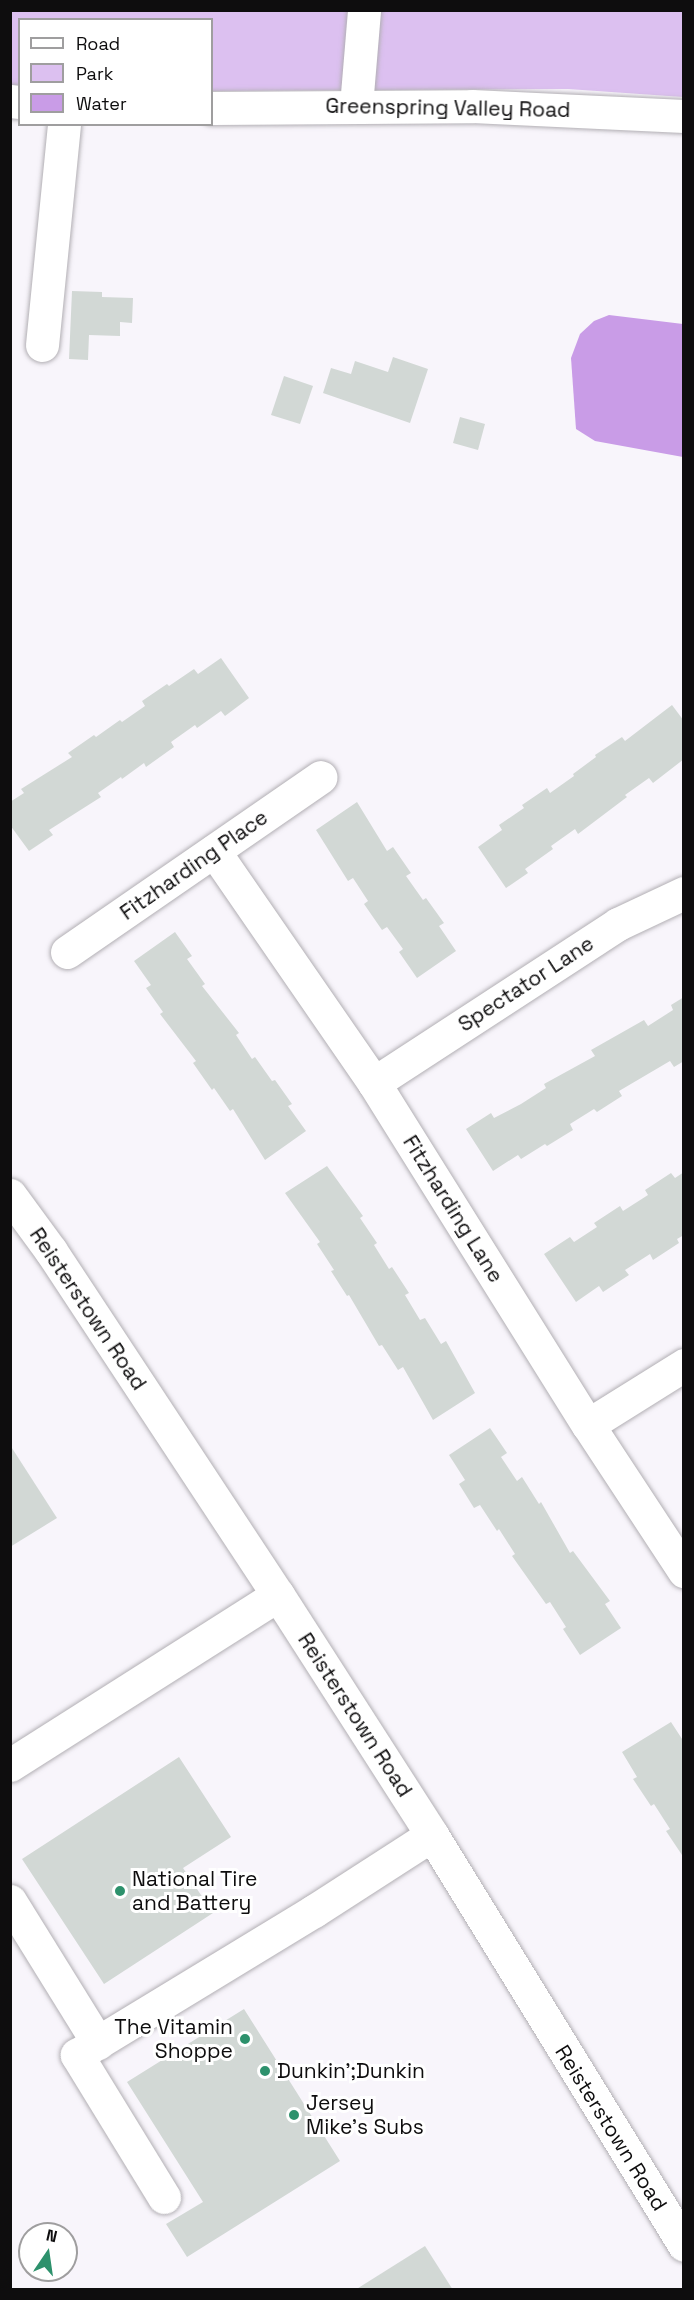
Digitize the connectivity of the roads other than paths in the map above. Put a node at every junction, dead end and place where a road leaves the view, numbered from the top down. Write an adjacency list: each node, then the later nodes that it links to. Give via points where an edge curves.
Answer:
1 (364, 10): 2 (main road)
2 (356, 106): 3 (main road, Greenspring Valley Road); 4 (main road, Greenspring Valley Road, via 573,109)
3 (213, 108)
4 (684, 116)
5 (64, 126): 6 (main road)
6 (42, 345)
7 (321, 777): 8 (main road, Fitzharding Place)
8 (214, 851): 10 (main road, Fitzharding Place); 11 (main road, Fitzharding Lane)
9 (684, 892): 11 (main road, Spectator Lane, via 618,924)
10 (67, 952)
11 (374, 1083): 14 (main road, Fitzharding Lane)
12 (10, 1195): 16 (main road, Reisterstown Road)
13 (684, 1365): 14 (main road)
14 (588, 1425): 15 (main road, Fitzharding Lane)
15 (684, 1572)
16 (278, 1595): 17 (main road); 18 (main road, Reisterstown Road)
17 (10, 1765)
18 (432, 1835): 20 (main road); 22 (main road, Reisterstown Road)
19 (10, 1901): 20 (main road)
20 (98, 2043): 21 (main road, via 76,2055)
21 (164, 2197)
22 (684, 2245)

